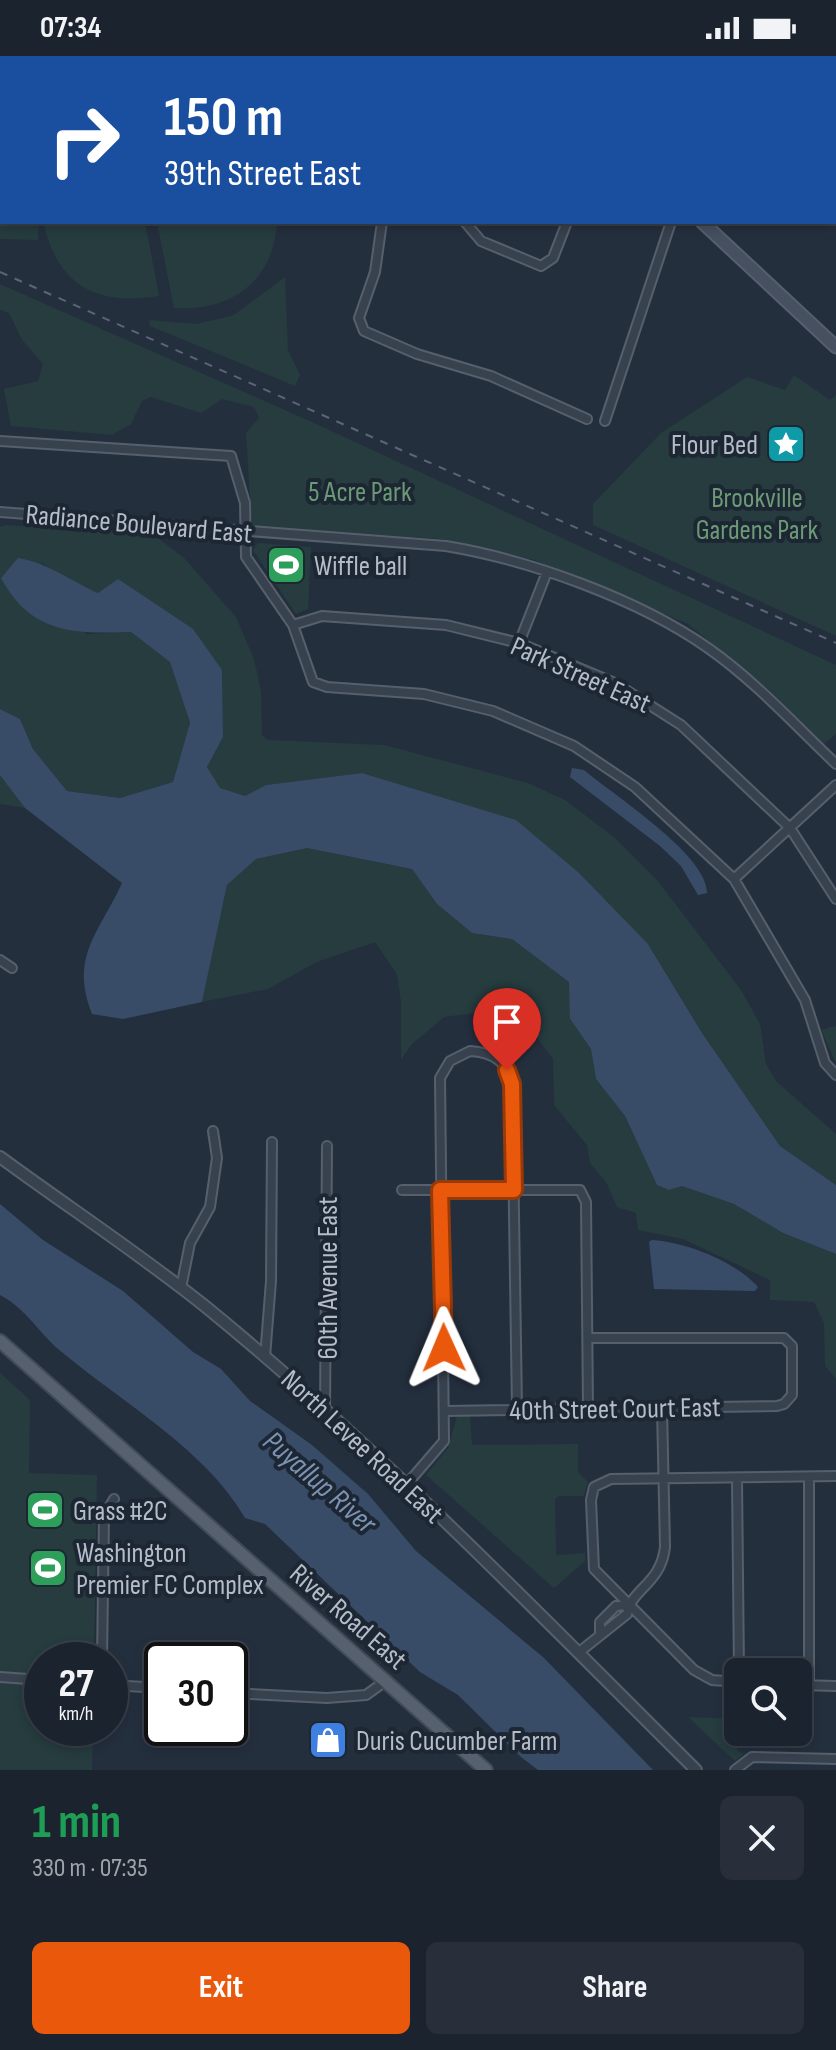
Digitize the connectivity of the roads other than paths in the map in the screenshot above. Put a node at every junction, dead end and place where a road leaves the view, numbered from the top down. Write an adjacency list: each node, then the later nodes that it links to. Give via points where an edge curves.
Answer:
1 (382, 224): 7 (street, via 377,261 359,318 368,334 491,376)
2 (467, 224): 3 (street, via 481,241 541,266 553,258)
3 (566, 224)
4 (670, 224): 8 (street)
5 (704, 224): 6 (main road)
6 (836, 347)
7 (587, 419)
8 (605, 421)
9 (0, 441): 11 (street, via 231,456 245,503)
10 (0, 512): 11 (street, Radiance Boulevard East)
11 (244, 533): 12 (street, Radiance Boulevard East, via 446,546); 13 (street, via 246,557)
12 (547, 572): 14 (street); 15 (street, Radiance Boulevard East, via 649,613 709,649)
13 (293, 625): 14 (street, Park Street East, via 322,616 446,625); 18 (street, via 313,682 457,700 535,727 635,787)
14 (519, 643): 17 (street, Park Street East, via 615,683 663,711)
15 (836, 764)
16 (836, 785): 17 (street)
17 (790, 828): 18 (street); 19 (street, Park Street East)
18 (734, 879): 22 (street, via 805,1000 825,1063)
19 (836, 899)
20 (0, 960): 21 (street)
21 (12, 968)
22 (836, 1075)
23 (213, 1131): 30 (street, via 217,1158 210,1207 190,1243)
24 (272, 1142): 33 (street)
25 (327, 1146): 37 (street, 60th Avenue East)
26 (0, 1157): 30 (street, North Levee Road East)
27 (402, 1190): 28 (street)
28 (440, 1190): 29 (street); 29 (street, via 440,1078 450,1061 470,1051 499,1059 510,1076); 38 (street)
29 (514, 1190): 31 (street, via 571,1188 583,1193); 36 (street)
30 (181, 1288): 33 (street, North Levee Road East)
31 (588, 1338): 34 (street); 35 (street, 40th Street Court East, via 784,1338 792,1346 793,1391 784,1404)
32 (0, 1341): 52 (main road, River Road East)
33 (265, 1357): 37 (street, North Levee Road East)
34 (588, 1408): 35 (street, 40th Street Court East); 36 (street, 40th Street Court East)
35 (662, 1408): 42 (street)
36 (517, 1409): 38 (street, 40th Street Court East)
37 (325, 1410): 43 (street, North Levee Road East)
38 (445, 1411): 43 (street, via 444,1441)
39 (836, 1476): 40 (street)
40 (809, 1477): 41 (street); 49 (street)
41 (737, 1478): 42 (street); 48 (street)
42 (664, 1479): 45 (street, via 662,1564); 45 (street, via 606,1480 594,1487 592,1564)
43 (407, 1484): 47 (street, North Levee Road East)
44 (114, 1499): 46 (street, via 104,1516)
45 (628, 1605): 47 (street, via 616,1606); 53 (street, via 694,1670)
46 (102, 1642)
47 (578, 1653): 59 (street, North Levee Road East)
48 (739, 1658)
49 (809, 1658)
50 (0, 1677): 51 (street)
51 (24, 1679)
52 (387, 1680): 56 (street, via 366,1695); 58 (main road, River Road East)
53 (724, 1681)
54 (812, 1685): 55 (street)
55 (836, 1686)
56 (248, 1694)
57 (836, 1759): 60 (street, via 752,1757)
58 (486, 1770)
59 (696, 1770)
60 (735, 1770)

